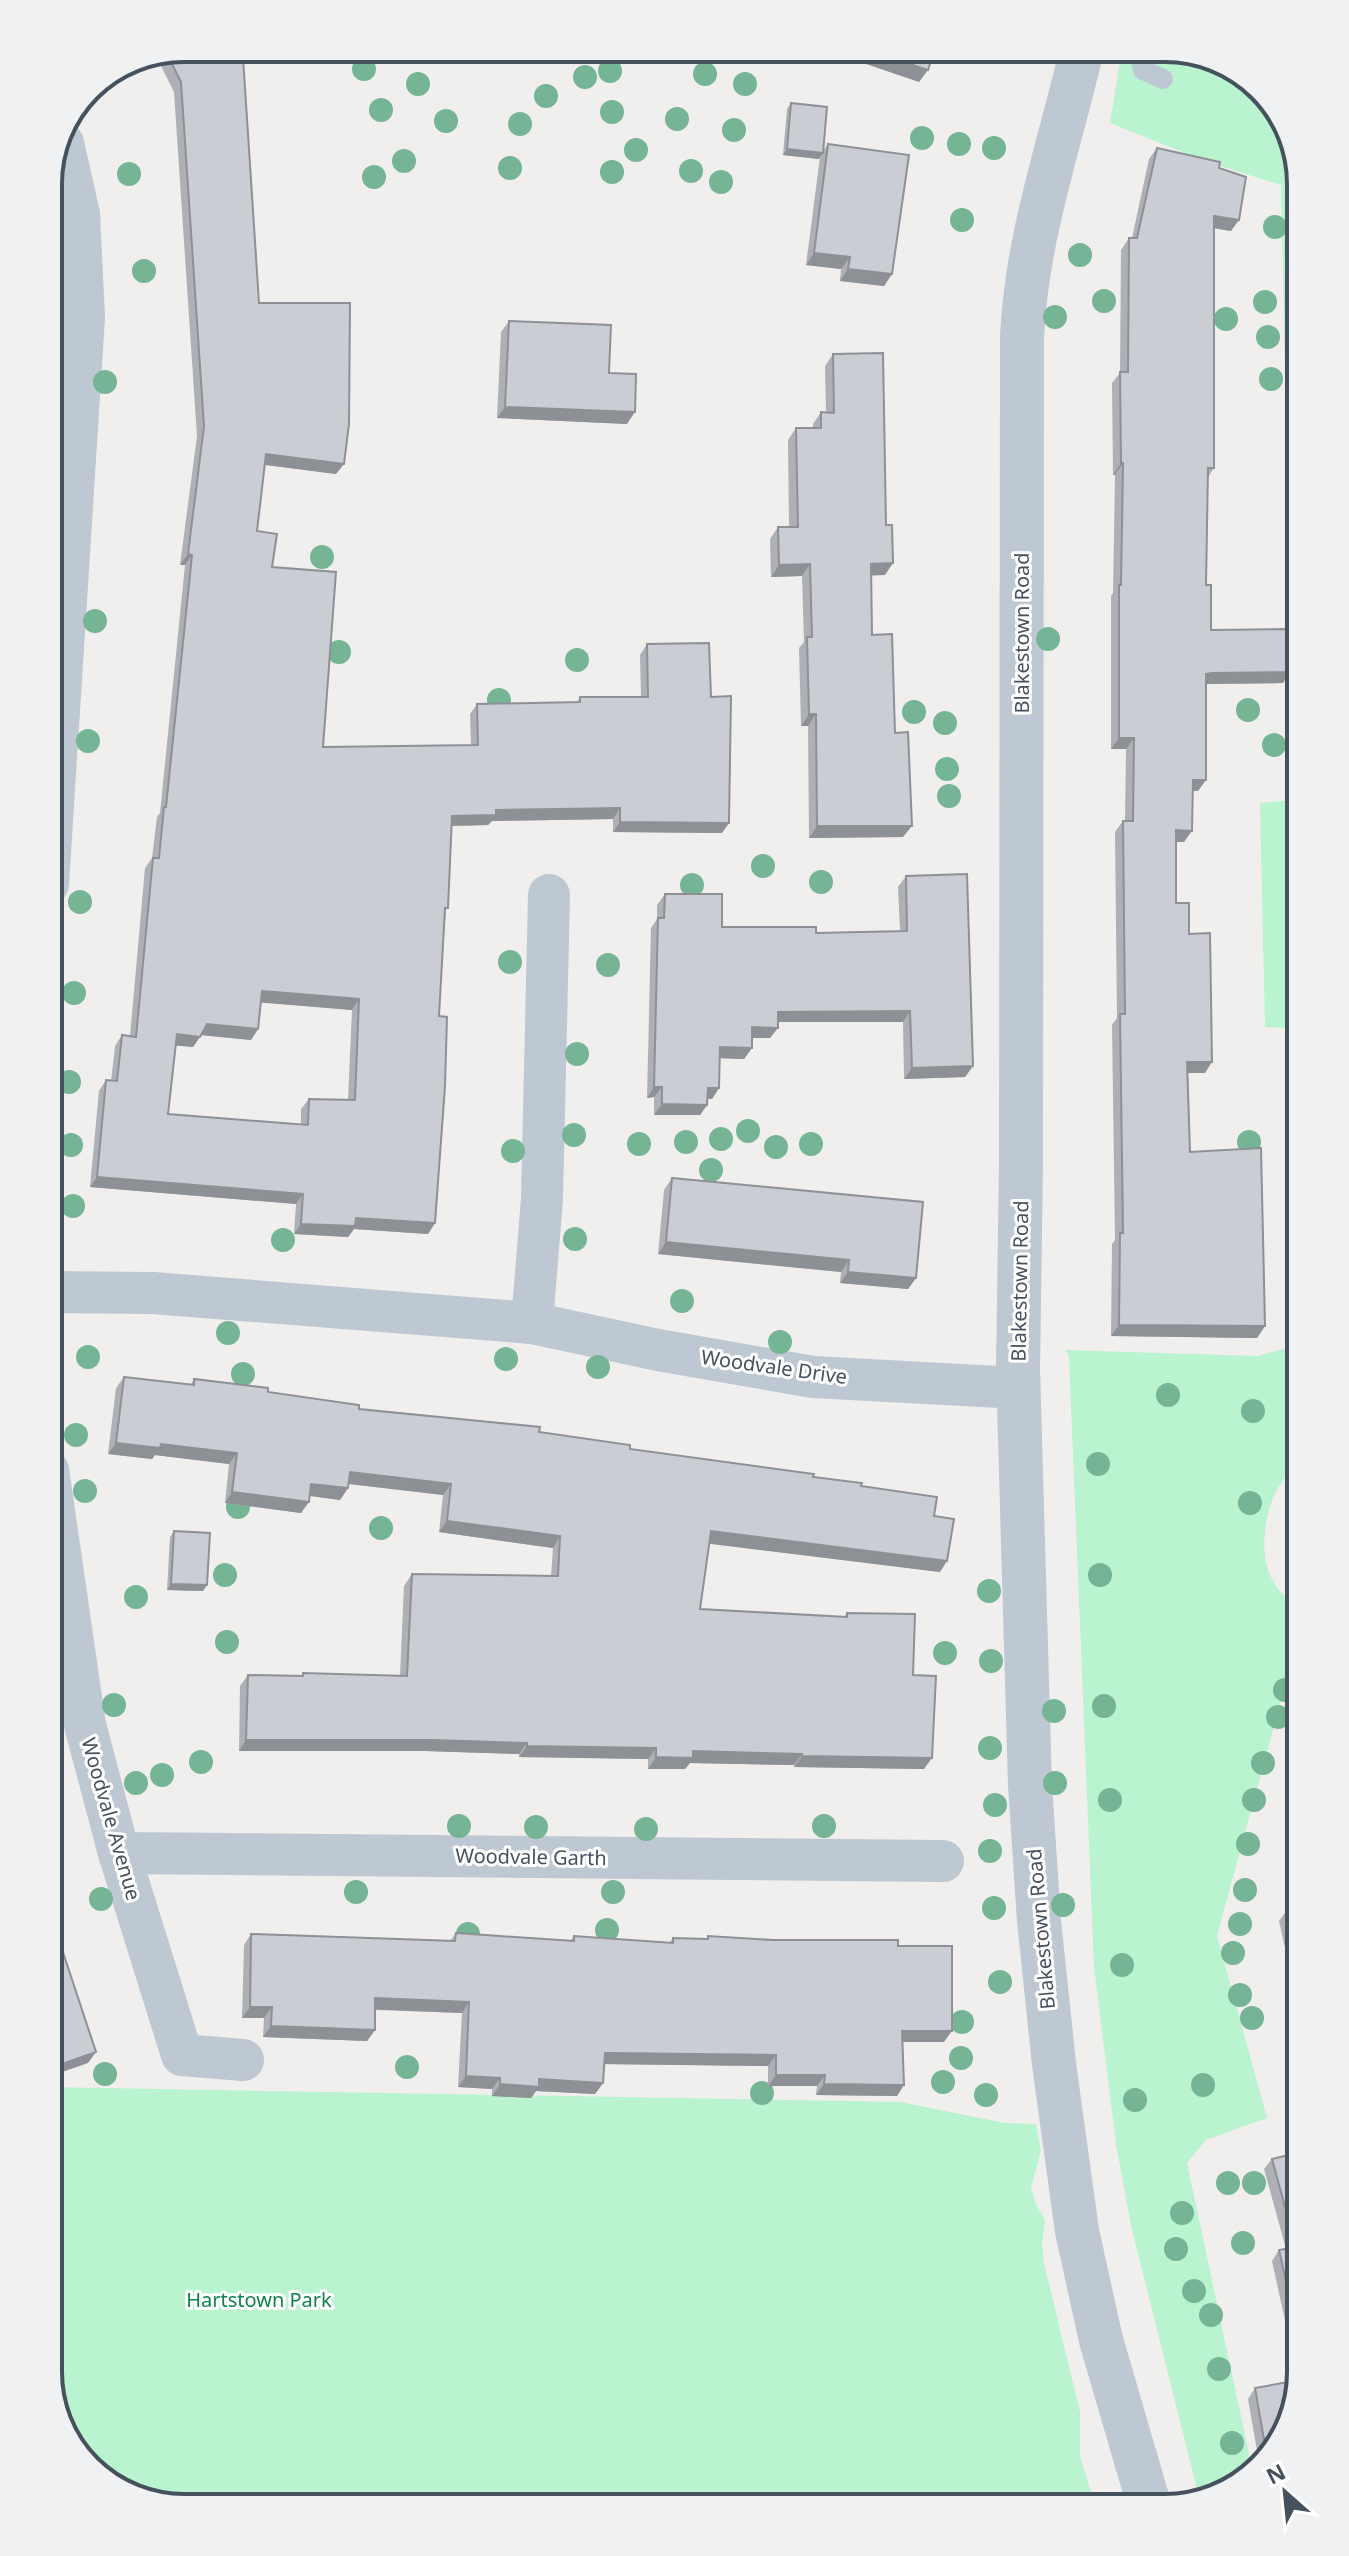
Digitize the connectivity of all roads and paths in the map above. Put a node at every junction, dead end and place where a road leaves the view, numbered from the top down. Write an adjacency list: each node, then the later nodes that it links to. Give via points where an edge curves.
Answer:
1 (1079, 62): 10 (street, Blakestown Road, via 1023,297)
2 (1141, 62): 3 (lane, via 1143,70)
3 (1163, 79)
4 (63, 168): 5 (street)
5 (64, 216): 6 (street, via 84,317)
6 (62, 664)
7 (549, 895): 9 (street, via 542,1199)
8 (62, 1292): 9 (street, Woodvale Drive, via 153,1293)
9 (532, 1323): 10 (street, Woodvale Drive, via 813,1377)
10 (1019, 1388): 15 (street, Blakestown Road, via 1030,1785 1054,2064 1077,2231 1111,2379)
11 (62, 1566): 12 (street, Woodvale Avenue, via 85,1725)
12 (119, 1853): 13 (street, Woodvale Garth); 14 (street, Woodvale Avenue, via 182,2055)
13 (943, 1861)
14 (243, 2060)
15 (1146, 2494)

